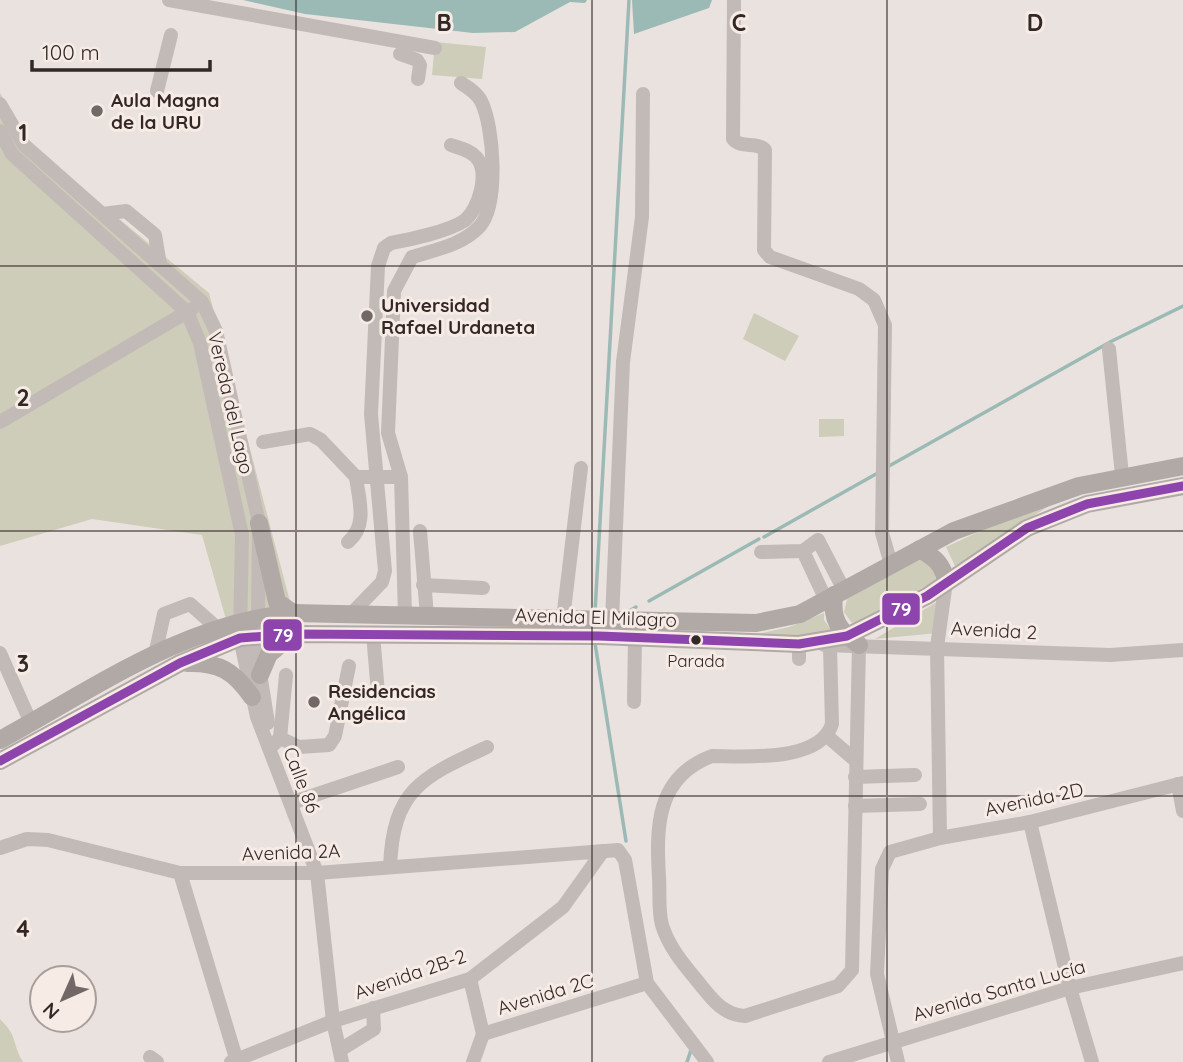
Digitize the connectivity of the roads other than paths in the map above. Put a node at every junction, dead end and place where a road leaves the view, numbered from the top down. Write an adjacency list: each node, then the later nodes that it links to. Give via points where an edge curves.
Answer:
1 (169, 0): 4 (street)
2 (734, 0): 35 (street, via 733,139 765,150 764,250 770,257 859,289 874,300 885,325 882,533)
3 (171, 35): 8 (street)
4 (435, 48)
5 (400, 54): 6 (street, via 417,60)
6 (418, 79)
7 (461, 83): 14 (street, via 481,102 493,170 485,219)
8 (158, 91)
9 (643, 94): 47 (street, via 642,217 623,362)
10 (0, 104): 17 (street, Vereda del Lago, via 24,145)
11 (0, 131): 18 (street, Vereda del Lago, via 12,154)
12 (451, 145): 13 (street, via 476,157 482,173 476,207)
13 (454, 225): 14 (street); 15 (street)
14 (458, 241): 16 (street)
15 (400, 242): 16 (street); 27 (street, via 384,248 378,266 371,414)
16 (412, 257): 26 (street, via 394,291 393,304 388,433)
17 (202, 302): 18 (street); 29 (street, Vereda del Lago, via 216,331)
18 (187, 312): 20 (street); 49 (street, Vereda del Lago, via 200,343 242,535)
19 (1109, 349): 24 (street)
20 (0, 422)
21 (263, 442): 25 (street, via 310,434)
22 (1183, 466): 24 (main road, Avenida El Milagro)
23 (581, 468): 46 (street)
24 (1122, 475): 32 (main road, Avenida El Milagro, via 954,531)
25 (356, 477): 27 (street); 31 (street, via 361,525)
26 (401, 477): 27 (street); 37 (street)
27 (377, 478): 36 (street)
28 (1183, 486): 38 (main road, Avenida El Milagro, via 1087,504 1053,517 1027,528)
29 (259, 523): 42 (main road, via 277,602); 49 (street, Vereda del Lago)
30 (420, 531): 39 (street)
31 (348, 542)
32 (920, 549): 35 (main road, Avenida El Milagro); 38 (main road, via 944,569)
33 (803, 551): 34 (street); 41 (street); 41 (street, via 818,540)
34 (761, 552)
35 (891, 564): 41 (main road, Avenida El Milagro)
36 (384, 575): 37 (street); 43 (street)
37 (403, 576): 44 (street)
38 (946, 582): 53 (main road, Avenida El Milagro); 55 (street)
39 (423, 585): 40 (street); 45 (street)
40 (483, 588)
41 (835, 595): 47 (main road, Avenida El Milagro, via 800,614 756,623); 53 (main road, via 832,613)
42 (293, 613): 43 (main road, Avenida El Milagro); 49 (main road, Avenida El Milagro)
43 (351, 614): 44 (main road, Avenida El Milagro)
44 (405, 615): 45 (main road, Avenida El Milagro)
45 (427, 616): 46 (main road, Avenida El Milagro)
46 (563, 619): 47 (main road, Avenida El Milagro)
47 (612, 620)
48 (216, 627): 49 (main road, Avenida El Milagro); 59 (main road, Avenida El Milagro); 59 (street, via 190,604 164,614)
49 (248, 627): 50 (main road, Avenida El Milagro); 60 (main road, Avenida El Milagro); 62 (street); 65 (street, Calle 86)
50 (293, 634): 51 (main road, Avenida El Milagro); 62 (main road, via 269,654)
51 (373, 634): 52 (main road, Avenida El Milagro); 64 (street)
52 (635, 638): 56 (main road, Avenida El Milagro); 66 (street)
53 (853, 641): 54 (street, Avenida 2); 55 (street, Avenida 2); 56 (main road, Avenida El Milagro); 72 (street)
54 (830, 646): 56 (street, Avenida 2); 68 (street, via 831,724)
55 (937, 647): 57 (street, Avenida 2, via 1110,655); 83 (street)
56 (800, 649)
57 (1183, 650)
58 (0, 653): 67 (street)
59 (155, 655): 67 (main road, Avenida El Milagro)
60 (180, 663): 65 (main road, via 224,667); 73 (main road, Avenida El Milagro)
61 (349, 666): 70 (street, via 335,736 329,745 299,747)
62 (260, 675): 70 (street)
63 (286, 675): 70 (street)
64 (378, 693)
65 (253, 696): 78 (street, Calle 86)
66 (634, 702)
67 (31, 723): 69 (main road, Avenida El Milagro)
68 (827, 736): 72 (street); 80 (street, via 775,757 702,760 668,792 659,813 656,838 662,923 679,958 725,1011 745,1016 838,986 848,977 852,970)
69 (0, 740)
70 (277, 741): 78 (street)
71 (487, 747): 86 (street, via 428,776 405,801 392,832)
72 (855, 760): 76 (street)
73 (0, 761)
74 (398, 766): 78 (street)
75 (915, 775): 76 (street)
76 (855, 777): 80 (street)
77 (1181, 784): 81 (street); 82 (street, Avenida 2D)
78 (289, 797): 88 (street, Calle 86)
79 (920, 804): 80 (street)
80 (855, 806)
81 (1183, 811)
82 (1030, 822): 83 (street, Avenida 2D); 92 (street)
83 (940, 838): 96 (street, Avenida 2D, via 893,849 882,869 877,965)
84 (0, 848): 87 (street, Avenida 2A, via 27,839 48,840)
85 (596, 852): 86 (street, Avenida 2A); 90 (street, Avenida 2B-2, via 563,907); 91 (street, via 618,850 624,856)
86 (390, 867): 88 (street, Avenida 2A)
87 (180, 873): 88 (street, Avenida 2A); 98 (street)
88 (317, 873): 94 (street, Calle 86)
89 (1183, 963): 92 (street, Avenida Santa Lucía)
90 (470, 979): 93 (street, Avenida 2B-2); 95 (street)
91 (647, 983): 95 (street, Avenida 2C); 100 (street)
92 (1070, 988): 96 (street, Avenida Santa Lucía); 103 (street)
93 (373, 1008): 94 (street, Avenida 2B-2); 97 (street, via 374,1029)
94 (333, 1021): 97 (street, Calle 86); 98 (street, Avenida 2B-2)
95 (482, 1034): 99 (street, Avenida 2C)
96 (892, 1041): 101 (street, Avenida Santa Lucía); 102 (street)
97 (341, 1056)
98 (234, 1060)
99 (473, 1062)
100 (707, 1062)
101 (828, 1062)
102 (898, 1062)
103 (1092, 1062)

